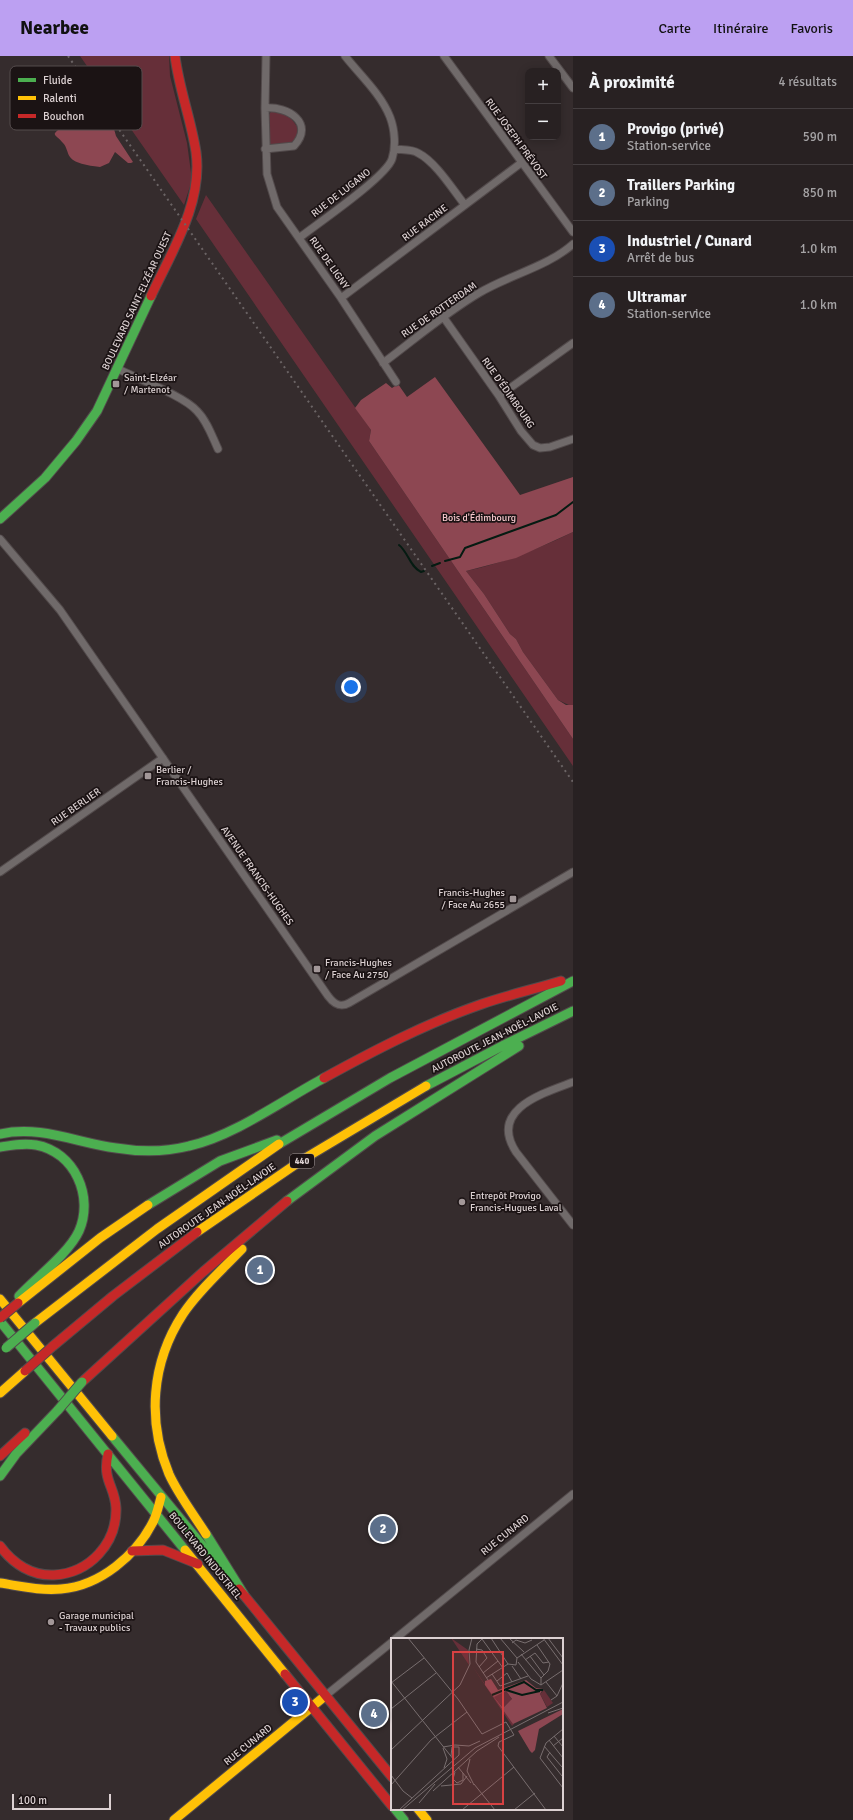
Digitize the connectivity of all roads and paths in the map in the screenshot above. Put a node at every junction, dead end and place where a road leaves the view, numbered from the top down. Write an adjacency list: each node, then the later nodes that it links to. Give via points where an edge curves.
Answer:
1 (175, 56): 19 (main road, BOULEVARD SAINT-ELZÉAR OUEST, via 198,158 198,186 187,220)
2 (266, 56): 7 (street, RUE DE LIGNY)
3 (345, 56): 9 (street, RUE DE LUGANO, via 378,97 390,117 394,132)
4 (444, 56): 10 (street, RUE JOSEPH PRÉVOST)
5 (549, 56): 6 (street)
6 (573, 88)
7 (265, 108): 8 (street, RUE DE LIGNY); 8 (street, via 287,110 296,116 302,130 301,138 294,146)
8 (265, 149): 13 (street, RUE DE LIGNY, via 267,174 277,207)
9 (394, 149): 11 (street, via 417,152 421,155 439,170); 13 (street, RUE DE LUGANO, via 391,161 378,178)
10 (521, 163): 11 (street, RUE RACINE); 12 (street, RUE JOSEPH PRÉVOST)
11 (465, 205): 15 (street, RUE RACINE)
12 (573, 232)
13 (299, 238): 15 (street, RUE DE LIGNY)
14 (573, 244): 16 (street, RUE DE ROTTERDAM, via 548,261 507,278 478,294)
15 (341, 298): 18 (street, RUE DE LIGNY)
16 (444, 318): 18 (street, RUE DE ROTTERDAM); 21 (street, RUE D'ÉDIMBOURG)
17 (573, 343): 21 (street)
18 (383, 363): 20 (street, RUE DE LIGNY)
19 (118, 369): 23 (street, via 194,407 204,420); 24 (main road, BOULEVARD SAINT-ELZÉAR OUEST, via 97,411 76,442 40,484)
20 (396, 382)
21 (499, 396): 22 (street, RUE D'ÉDIMBOURG, via 533,445 540,448 550,447)
22 (573, 439)
23 (218, 449)
24 (0, 519)
25 (0, 539): 26 (street, AVENUE FRANCIS-HUGHES, via 53,601)
26 (163, 758): 27 (street, RUE BERLIER); 28 (street, AVENUE FRANCIS-HUGHES, via 328,996 339,1005 344,1006)
27 (0, 872)
28 (573, 872)
29 (573, 977): 34 (main road, via 472,1008 426,1027 338,1070 233,1129 191,1146 162,1151 139,1151 112,1148 36,1131 19,1130)
30 (573, 981): 33 (main road, AUTOROUTE JEAN-NOËL-LAVOIE / 440, via 417,1063)
31 (573, 1011): 36 (main road, via 394,1123); 42 (main road, AUTOROUTE JEAN-NOËL-LAVOIE / 440, bridge, via 437,1080 309,1156 166,1256 53,1346)
32 (573, 1082): 37 (street, via 523,1104 512,1117 509,1131 516,1153)
33 (301, 1131): 39 (main road, via 220,1161 187,1180 100,1238); 41 (main road, AUTOROUTE JEAN-NOËL-LAVOIE / 440, bridge, via 170,1219)
34 (0, 1134)
35 (0, 1148): 39 (main road, via 24,1143 54,1151 76,1174 84,1196 84,1215 75,1237 68,1248)
36 (286, 1201): 43 (main road, bridge, via 82,1382); 54 (main road, via 201,1292 182,1316 159,1365 154,1395 156,1436 170,1476)
37 (573, 1225)
38 (0, 1299): 48 (main road, BOULEVARD INDUSTRIEL)
39 (17, 1302): 40 (main road, bridge)
40 (0, 1320): 44 (main road, BOULEVARD INDUSTRIEL)
41 (3, 1351)
42 (0, 1393)
43 (56, 1409): 45 (main road); 46 (main road)
44 (108, 1454): 49 (main road, BOULEVARD INDUSTRIEL); 50 (main road, via 106,1472 114,1495 116,1518 108,1542 92,1561 71,1572 40,1574 17,1564)
45 (0, 1456)
46 (0, 1476)
47 (573, 1494): 55 (street, RUE CUNARD)
48 (161, 1497): 49 (main road); 54 (main road, BOULEVARD INDUSTRIEL)
49 (157, 1514): 51 (main road); 52 (main road, BOULEVARD INDUSTRIEL)
50 (0, 1546)
51 (132, 1551): 52 (main road, via 164,1550); 53 (main road, via 104,1575 79,1586 52,1589)
52 (198, 1564): 58 (main road, BOULEVARD INDUSTRIEL)
53 (0, 1584)
54 (244, 1595): 57 (main road, BOULEVARD INDUSTRIEL)
55 (396, 1638)
56 (391, 1643): 57 (street, RUE CUNARD)
57 (325, 1696): 58 (main road, RUE CUNARD); 59 (main road, BOULEVARD INDUSTRIEL)
58 (312, 1707): 60 (main road, BOULEVARD INDUSTRIEL); 63 (main road, RUE CUNARD)
59 (391, 1776)
60 (391, 1805)
61 (396, 1810): 64 (main road)
62 (419, 1810): 65 (main road)
63 (174, 1820)
64 (404, 1820)
65 (427, 1820)

